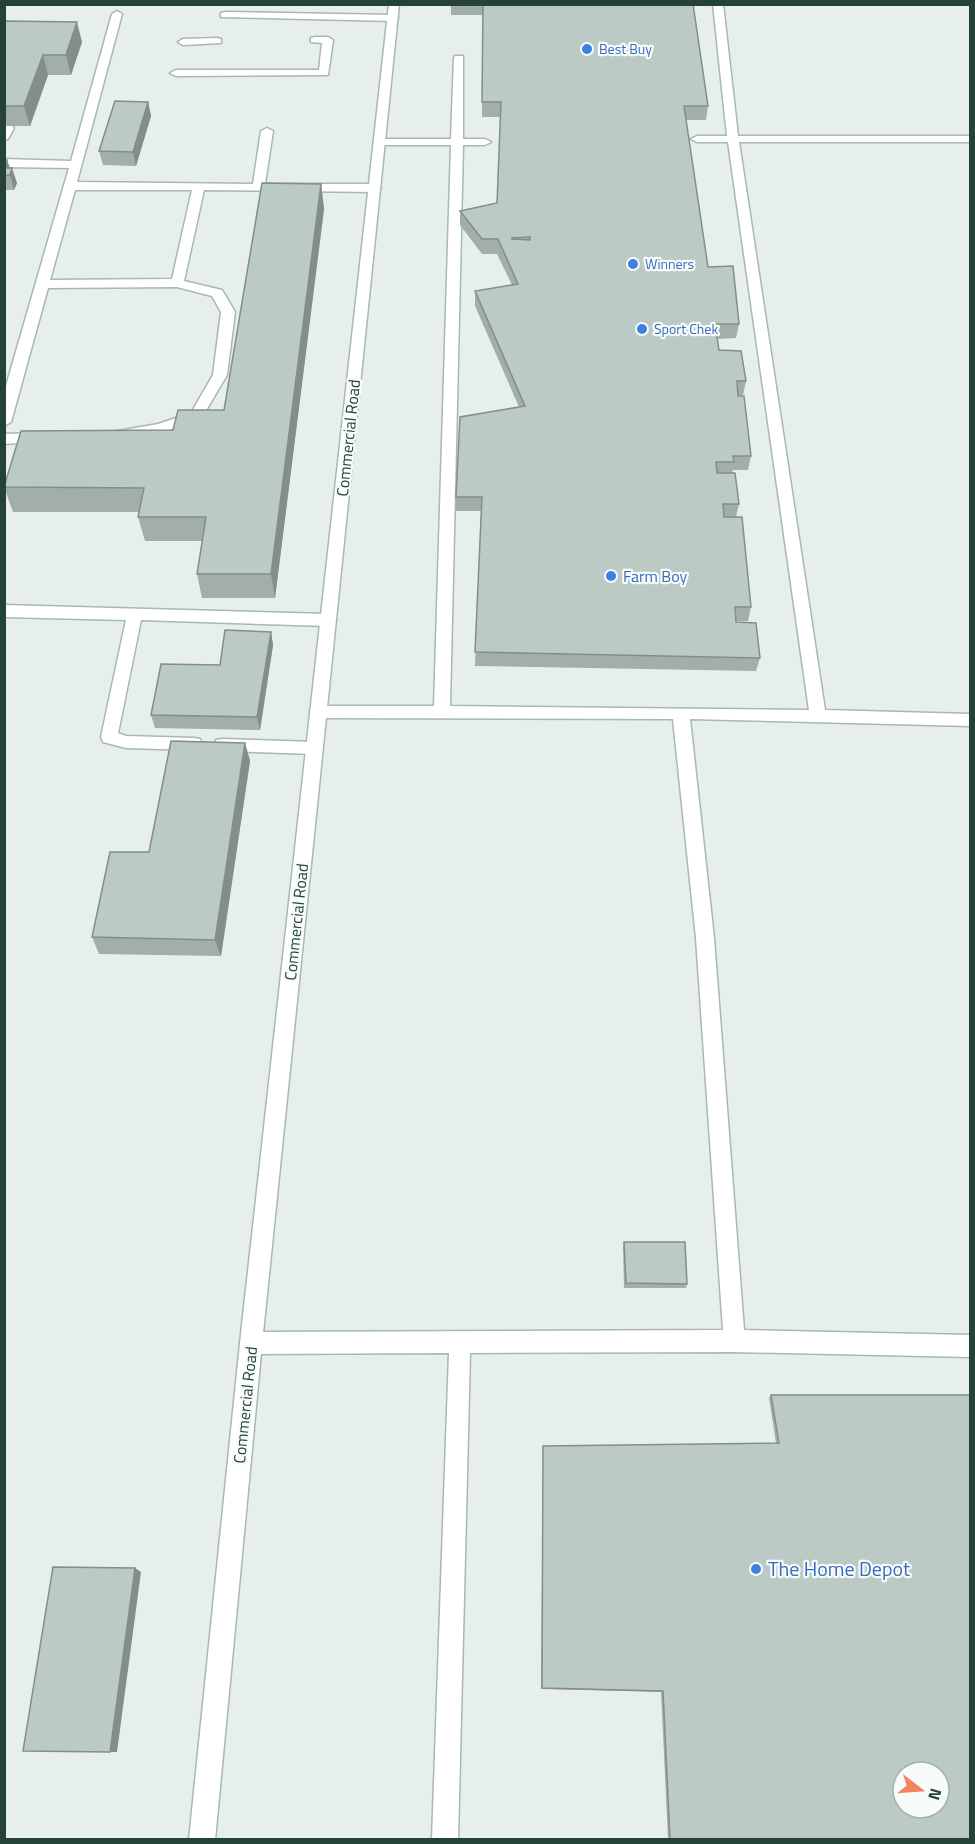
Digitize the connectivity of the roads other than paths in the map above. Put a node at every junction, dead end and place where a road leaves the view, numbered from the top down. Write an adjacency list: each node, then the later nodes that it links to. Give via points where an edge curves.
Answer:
1 (718, 4): 12 (street)
2 (394, 11): 4 (street); 14 (street, Commercial Road)
3 (117, 14): 18 (street)
4 (225, 15)
5 (315, 40): 9 (street, via 328,40 324,73)
6 (217, 41): 7 (street)
7 (183, 42)
8 (459, 58): 15 (street)
9 (176, 73)
10 (267, 131): 21 (street)
11 (697, 139): 12 (street)
12 (733, 139): 13 (street); 35 (street)
13 (970, 139)
14 (380, 142): 15 (street); 22 (street, Commercial Road)
15 (456, 142): 16 (street); 33 (street)
16 (485, 142)
17 (4, 163): 18 (street)
18 (76, 165): 19 (street)
19 (70, 186): 20 (street); 24 (street)
20 (199, 187): 21 (street); 23 (street)
21 (258, 187): 22 (street)
22 (375, 188): 31 (street, Commercial Road)
23 (177, 283): 24 (street); 26 (street, via 217,293 228,312 220,375 196,416 160,428)
24 (43, 284): 25 (street)
25 (4, 422)
26 (112, 436)
27 (52, 438): 28 (street)
28 (4, 439)
29 (4, 611): 30 (street)
30 (135, 614): 31 (street); 37 (street, via 109,737 126,742)
31 (328, 620): 32 (street, Commercial Road)
32 (318, 712): 33 (street); 37 (street, Commercial Road)
33 (442, 712): 34 (street)
34 (681, 713): 35 (street); 38 (street, via 705,938)
35 (818, 716): 36 (street)
36 (970, 720)
37 (314, 748): 40 (street, Commercial Road)
38 (734, 1341): 39 (street); 41 (street)
39 (460, 1342): 40 (street); 43 (street)
40 (251, 1343): 42 (street, Commercial Road)
41 (970, 1346)
42 (202, 1839)
43 (445, 1839)

